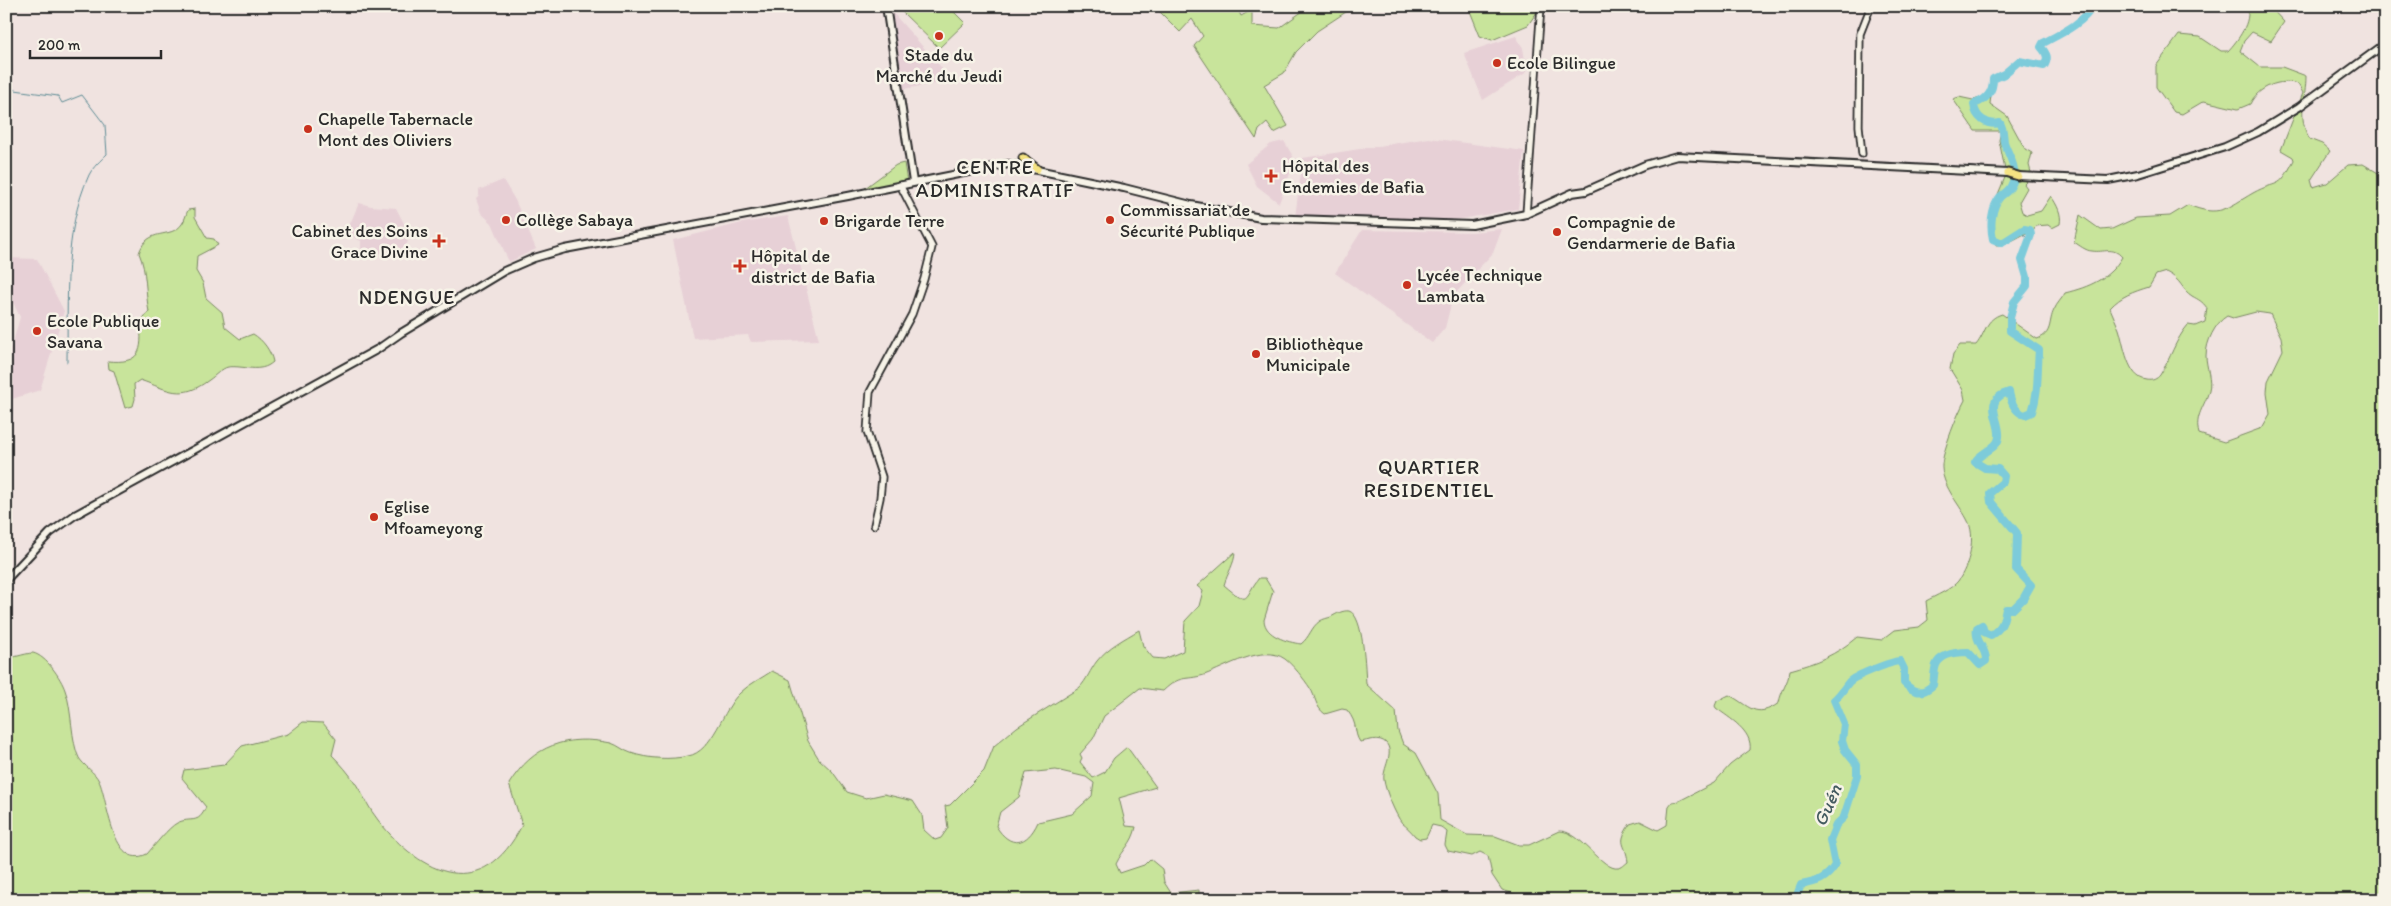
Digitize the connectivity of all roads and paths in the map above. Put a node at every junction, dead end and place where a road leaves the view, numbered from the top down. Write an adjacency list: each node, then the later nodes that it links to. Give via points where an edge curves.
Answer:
1 (886, 6): 10 (main road)
2 (1541, 6): 12 (street)
3 (1871, 6): 5 (street, via 1860,34 1859,126)
4 (2385, 44): 9 (main road, via 2299,107 2225,147 2108,180)
5 (1862, 154)
6 (1023, 158): 7 (main road)
7 (1037, 169): 10 (main road, via 1008,164); 12 (main road, via 1261,218 1472,225)
8 (2008, 173): 9 (main road); 12 (main road, via 1677,156 1644,165)
9 (2018, 176)
10 (913, 182): 11 (main road)
11 (900, 186): 13 (street, via 932,247 912,314 870,392 867,432 882,477); 14 (main road, via 565,249 521,262 438,310 378,350 75,515 50,533)
12 (1526, 214)
13 (874, 525)
14 (6, 580)

